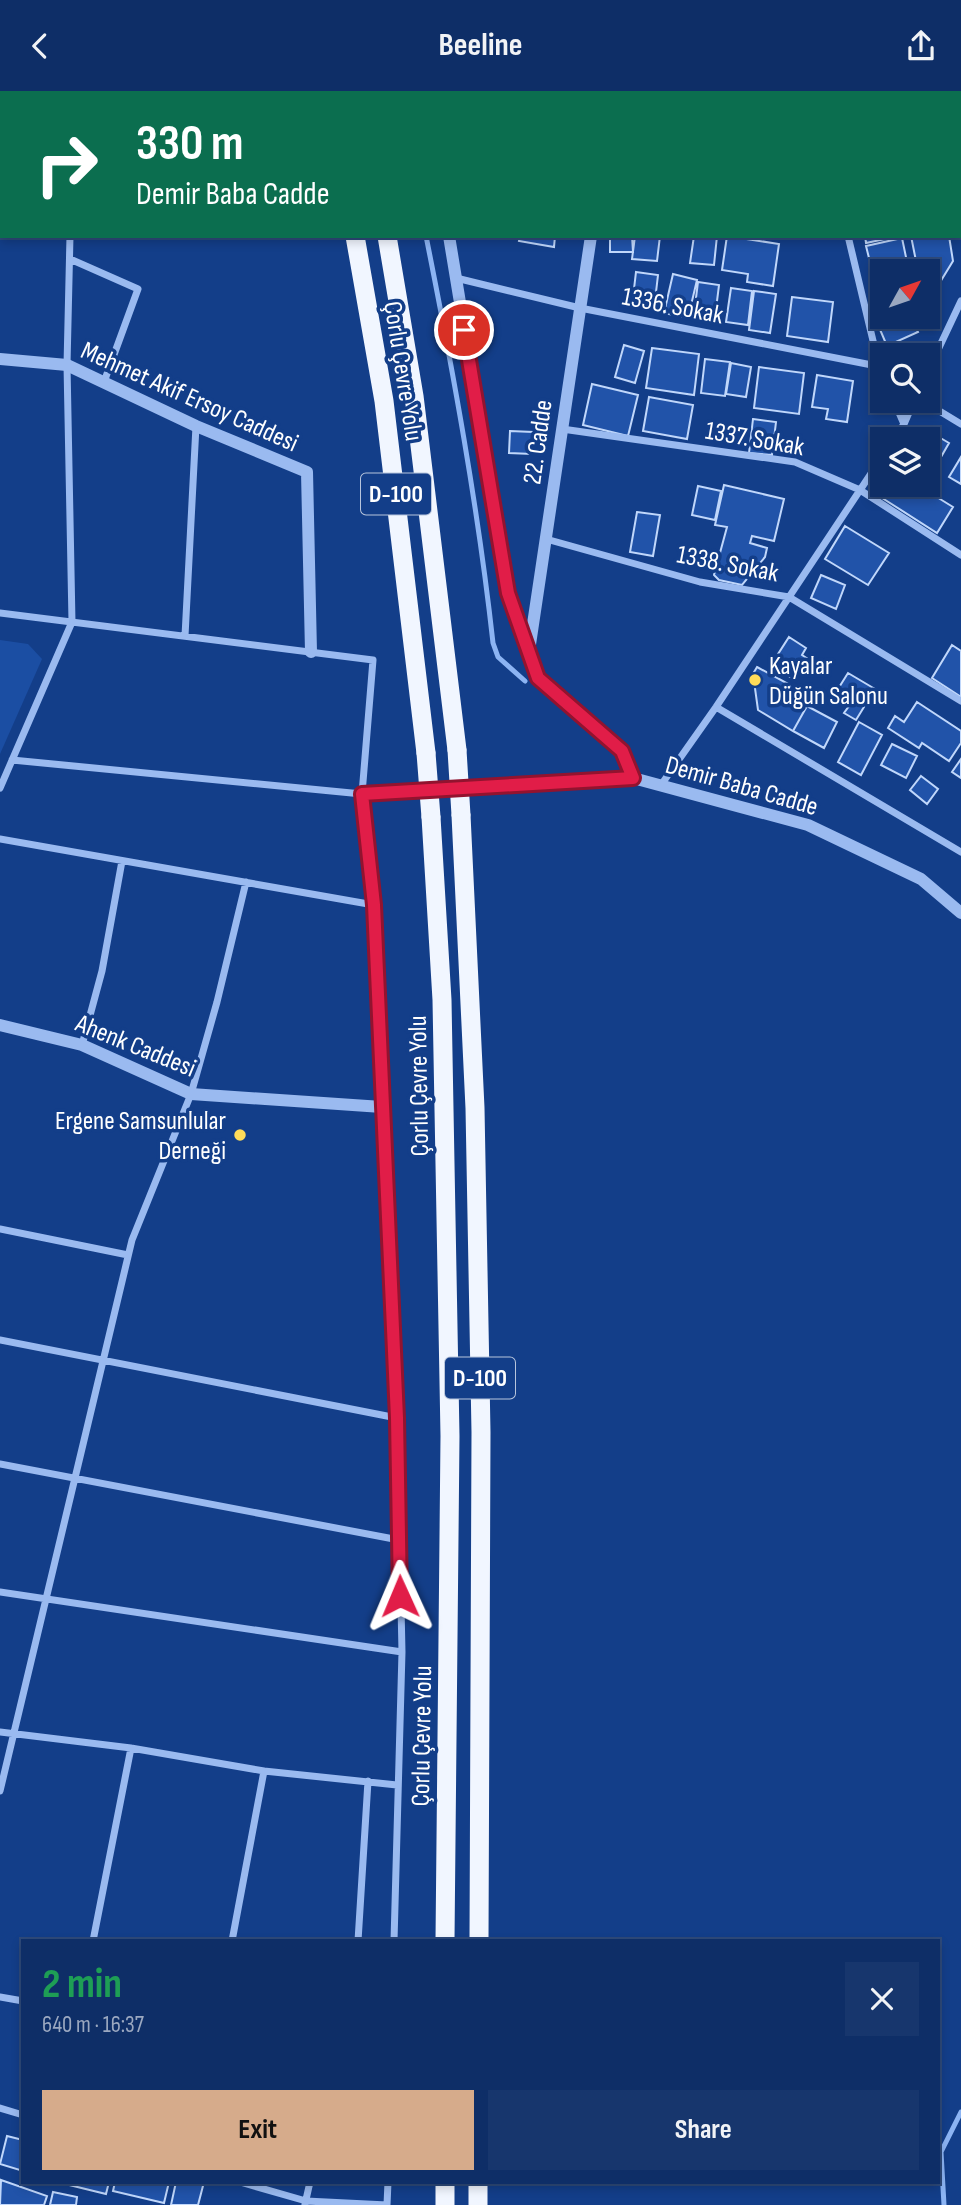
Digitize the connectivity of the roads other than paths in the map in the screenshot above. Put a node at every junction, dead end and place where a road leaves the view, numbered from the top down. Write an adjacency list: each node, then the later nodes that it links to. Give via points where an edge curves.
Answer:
1 (70, 238): 7 (street)
2 (355, 238): 74 (highway, Çorlu Çevre Yolu / D-100, bridge, via 386,414 426,753 443,1039 450,1436)
3 (387, 238): 75 (highway, Çorlu Çevre Yolu / D-100, bridge, via 414,396 461,815 475,1108 481,1418)
4 (449, 238): 8 (street)
5 (591, 238): 10 (street, 22. Cadde)
6 (848, 238): 11 (street)
7 (70, 259): 14 (street); 16 (street, via 138,289)
8 (456, 278): 10 (street, 1336. Sokak); 34 (street, via 508,593)
9 (961, 301): 12 (street)
10 (580, 309): 15 (street, 1336. Sokak); 24 (street, 22. Cadde)
11 (874, 343)
12 (940, 346)
13 (0, 359): 14 (street, Mehmet Akif Ersoy Caddesi)
14 (67, 365): 16 (street, Mehmet Akif Ersoy Caddesi); 31 (street)
15 (870, 368)
16 (104, 381): 22 (street, Mehmet Akif Ersoy Caddesi)
17 (940, 411): 21 (street)
18 (899, 413): 20 (street)
19 (909, 413): 20 (street)
20 (904, 424): 23 (street)
21 (961, 424)
22 (196, 426): 32 (street); 33 (street, Mehmet Akif Ersoy Caddesi, via 307,472)
23 (902, 427)
24 (562, 429): 26 (street, 1337. Sokak, via 795,462); 27 (street, 22. Cadde)
25 (870, 475): 26 (street)
26 (860, 490): 28 (street, 1337. Sokak); 29 (street)
27 (546, 539): 29 (street, 1338. Sokak, via 700,582); 34 (street, 22. Cadde)
28 (961, 555)
29 (789, 597): 35 (street, 1338. Sokak); 36 (street)
30 (0, 613): 31 (street)
31 (72, 622): 32 (street); 37 (street)
32 (185, 636): 33 (street)
33 (311, 652): 41 (street, via 373,660)
34 (529, 653): 38 (street, via 538,678 622,751)
35 (961, 701)
36 (716, 707): 39 (street); 43 (street)
37 (12, 761): 40 (street); 41 (street)
38 (633, 778): 39 (street, Demir Baba Cadde); 41 (street, Demir Baba Cadde)
39 (661, 785): 47 (street, Demir Baba Cadde, via 808,825 921,879)
40 (0, 788)
41 (362, 794): 46 (street)
42 (0, 839): 44 (street)
43 (961, 852)
44 (121, 860): 45 (street); 49 (street, via 102,971)
45 (246, 882): 46 (street); 50 (street)
46 (374, 905): 51 (street)
47 (961, 913)
48 (0, 1025): 49 (street, Ahenk Caddesi)
49 (82, 1045): 50 (street, Ahenk Caddesi)
50 (191, 1094): 51 (street, Ahenk Caddesi); 53 (street)
51 (382, 1107): 56 (street)
52 (0, 1229): 53 (street)
53 (128, 1255): 55 (street)
54 (0, 1341): 55 (street)
55 (103, 1361): 56 (street); 58 (street)
56 (397, 1418): 59 (street)
57 (0, 1464): 58 (street)
58 (75, 1479): 59 (street); 61 (street)
59 (399, 1540): 62 (street)
60 (0, 1592): 61 (street)
61 (46, 1600): 62 (street); 64 (street)
62 (401, 1652): 68 (street)
63 (0, 1732): 64 (street)
64 (13, 1735): 65 (street); 69 (street)
65 (131, 1748): 66 (street); 70 (street)
66 (264, 1771): 67 (street); 71 (street)
67 (368, 1781): 68 (street); 72 (street)
68 (397, 1784): 73 (street)
69 (0, 1791)
70 (93, 1939)
71 (232, 1939)
72 (358, 1939)
73 (394, 1939)
74 (445, 1939)
75 (479, 1939)
76 (0, 1997): 77 (street)
77 (21, 2001)
78 (0, 2108): 79 (street)
79 (21, 2114)
80 (246, 2184): 85 (street)
81 (310, 2184): 85 (street)
82 (388, 2184): 85 (street, via 387,2205)
83 (445, 2184): 86 (highway)
84 (478, 2184): 87 (highway)
85 (305, 2203)
86 (445, 2205)
87 (478, 2205)

